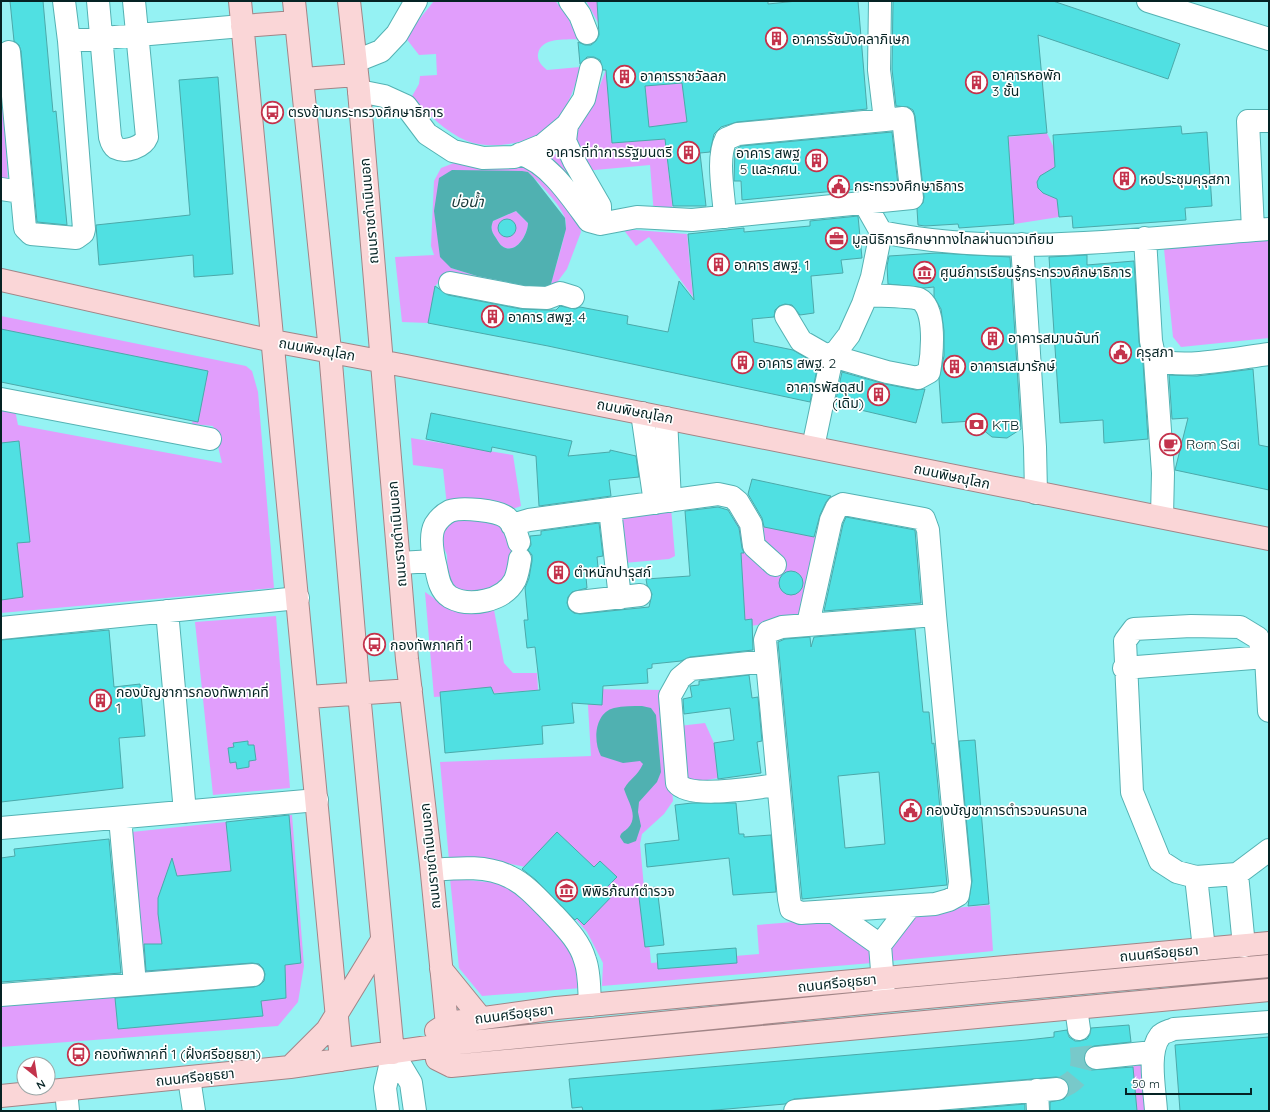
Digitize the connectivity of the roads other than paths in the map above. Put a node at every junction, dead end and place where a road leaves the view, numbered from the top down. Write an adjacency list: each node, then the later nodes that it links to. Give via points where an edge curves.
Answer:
1 (64, 1): 17 (street)
2 (98, 1): 15 (street)
3 (134, 1): 14 (street)
4 (240, 1): 12 (main road)
5 (294, 1): 11 (main road)
6 (349, 1): 20 (main road, ถนนราชดำเนินนอก)
7 (570, 1): 13 (street, via 580,15)
8 (1148, 1): 16 (street)
9 (879, 2): 22 (street, via 878,70)
10 (411, 3): 20 (street, via 397,34)
11 (296, 22): 12 (main road); 21 (main road)
12 (242, 26): 14 (street); 39 (main road)
13 (587, 33)
14 (138, 36): 15 (street); 15 (street, via 147,137 138,148 118,149 110,137)
15 (102, 39): 17 (street)
16 (1269, 39)
17 (69, 41): 26 (street, via 83,233 76,238 27,232)
18 (9, 52): 26 (street)
19 (591, 69): 24 (street, via 584,99)
20 (358, 75): 21 (main road); 25 (street, via 384,96 406,106 427,134 453,151 483,158); 44 (main road, ถนนราชดำเนินนอก)
21 (303, 79): 40 (main road)
22 (885, 120): 27 (street, via 903,118 912,198); 28 (street, via 738,134 726,139 722,147)
23 (1269, 121): 30 (street, via 1248,121)
24 (567, 125): 25 (street, via 543,145); 29 (street, via 565,141 600,206)
25 (520, 154): 29 (street, via 542,164 589,221)
26 (11, 190)
27 (864, 202): 28 (street); 31 (street)
28 (726, 217): 29 (street, via 692,220 637,217)
29 (600, 224)
30 (1261, 229): 32 (street)
31 (881, 232): 33 (street, via 920,240); 36 (street)
32 (1145, 238): 33 (street, via 1067,245); 43 (street, via 1151,341)
33 (1022, 244): 50 (street)
34 (1, 280): 39 (main road, ถนนพิษณุโลก)
35 (450, 283): 37 (street, via 523,297 547,298 560,293)
36 (866, 295): 42 (street, via 849,335); 42 (street, via 918,299 927,305 933,354 929,372 918,378)
37 (573, 298)
38 (786, 316): 42 (street, via 801,341)
39 (273, 341): 40 (main road, ถนนพิษณุโลก); 59 (main road)
40 (330, 351): 44 (main road, ถนนพิษณุโลก); 69 (main road)
41 (1269, 354): 43 (street, via 1203,362 1166,363)
42 (832, 357): 49 (street)
43 (1155, 360): 53 (street, via 1163,473)
44 (382, 361): 46 (main road, ถนนพิษณุโลก); 57 (main road, ถนนราชดำเนินนอก)
45 (1, 399): 48 (street)
46 (642, 413): 47 (main road, ถนนพิษณุโลก); 51 (street)
47 (666, 418): 49 (main road, ถนนพิษณุโลก); 51 (street)
48 (210, 439)
49 (813, 447): 50 (main road, ถนนพิษณุโลก)
50 (1036, 493): 53 (main road, ถนนพิษณุโลก)
51 (663, 502): 52 (street); 58 (street, via 718,494 732,496 751,524 754,546)
52 (610, 509): 55 (street, via 529,520); 60 (street, via 630,597)
53 (1162, 517): 54 (main road, ถนนพิษณุโลก)
54 (1269, 539)
55 (517, 542): 56 (street, via 508,518 489,510 452,511 434,526); 56 (street, via 518,571 514,581 506,591 480,602 458,600 446,594)
56 (434, 561): 57 (street)
57 (399, 563): 68 (main road, ถนนราชดำเนินนอก)
58 (775, 565)
59 (298, 598): 61 (street); 70 (main road)
60 (579, 602)
61 (167, 611): 64 (street); 74 (street)
62 (935, 615): 63 (street); 63 (street, via 928,530 924,520 843,504 837,507 832,520); 81 (street, via 960,882 958,895 950,900)
63 (808, 624): 66 (street, via 771,629 765,640)
64 (1, 628)
65 (1266, 657): 67 (street); 67 (street, via 1258,638 1240,627 1191,626 1134,630 1124,641); 71 (street)
66 (767, 661): 72 (street); 72 (street, via 691,669 680,678 670,696 677,783 680,788 689,791 712,792)
67 (1124, 668): 80 (street, via 1132,792 1160,861 1177,872)
68 (411, 690): 69 (main road); 78 (main road, ถนนราชดำเนินนอก)
69 (359, 693): 70 (main road); 83 (main road)
70 (308, 697): 73 (main road)
71 (1269, 711)
72 (778, 785): 82 (street, via 791,909 801,913)
73 (317, 800): 74 (street); 96 (main road)
74 (185, 812): 75 (street)
75 (120, 818): 76 (street); 94 (street)
76 (1, 828)
77 (1269, 850): 79 (street)
78 (432, 870): 90 (main road, ถนนราชดำเนินนอก); 101 (street, via 477,868 510,876 520,883 557,918 581,950 586,961)
79 (1237, 874): 80 (street); 86 (street)
80 (1196, 877): 87 (street)
81 (910, 906): 82 (street); 85 (street)
82 (832, 911): 85 (street)
83 (382, 940): 104 (main road); 114 (main road)
84 (1269, 943): 86 (main road, ถนนศรีอยุธยา)
85 (880, 945): 93 (street)
86 (1244, 946): 87 (main road, ถนนศรีอยุธยา); 89 (main road)
87 (1204, 949): 91 (main road); 93 (main road, ถนนศรีอยุธยา)
88 (1269, 966): 89 (main road, ถนนศรีอยุธยา)
89 (1247, 968): 91 (main road, ถนนศรีอยุธยา)
90 (441, 969): 105 (main road); 111 (main road, ถนนราชดำเนินนอก)
91 (1206, 972): 95 (main road, ถนนศรีอยุธยา)
92 (253, 975): 94 (street)
93 (882, 979): 100 (street); 101 (main road, ถนนศรีอยุธยา)
94 (135, 984): 99 (street)
95 (1074, 984): 98 (main road, ถนนศรีอยุธยา); 102 (main road)
96 (333, 985): 104 (main road); 120 (main road, via 319,1024)
97 (1269, 990): 102 (main road)
98 (972, 993): 100 (main road, ถนนศรีอยุธยา); 106 (main road)
99 (1, 995)
100 (884, 1001): 103 (main road, ถนนศรีอยุธยา); 108 (main road)
101 (590, 1005): 105 (main road, ถนนศรีอยุธยา); 110 (main road)
102 (1076, 1008): 106 (main road); 109 (street)
103 (786, 1011): 110 (main road, ถนนศรีอยุธยา); 113 (main road)
104 (336, 1014): 118 (main road); 120 (main road, via 327,1030)
105 (480, 1017): 111 (main road, ถนนศรีอยุธยา)
106 (974, 1018): 108 (main road)
107 (1269, 1022): 115 (street, via 1174,1029 1161,1034)
108 (903, 1024): 113 (main road)
109 (1079, 1029)
110 (592, 1030): 112 (main road, ถนนศรีอยุธยา)
111 (448, 1034): 112 (main road, ถนนศรีอยุธยา); 114 (main road, ถนนศรีอยุธยา); 119 (main road, ถนนราชดำเนินนอก)
112 (556, 1034): 116 (main road)
113 (789, 1035): 116 (main road)
114 (403, 1051): 118 (main road, ถนนศรีอยุธยา); 119 (main road); 127 (street, via 386,1088); 128 (street)
115 (1153, 1052): 117 (street); 130 (street)
116 (558, 1055): 119 (main road)
117 (1096, 1058)
118 (341, 1060): 120 (main road, ถนนศรีอยุธยา)
119 (450, 1066)
120 (290, 1067): 121 (main road, ถนนศรีอยุธยา)
121 (189, 1078): 124 (main road, ถนนศรีอยุธยา); 126 (street)
122 (1, 1096): 124 (main road, ถนนศรีอยุธยา)
123 (1044, 1097): 125 (street)
124 (67, 1100)
125 (924, 1105): 129 (street)
126 (194, 1111)
127 (388, 1111)
128 (415, 1111)
129 (795, 1111)
130 (1156, 1111)

